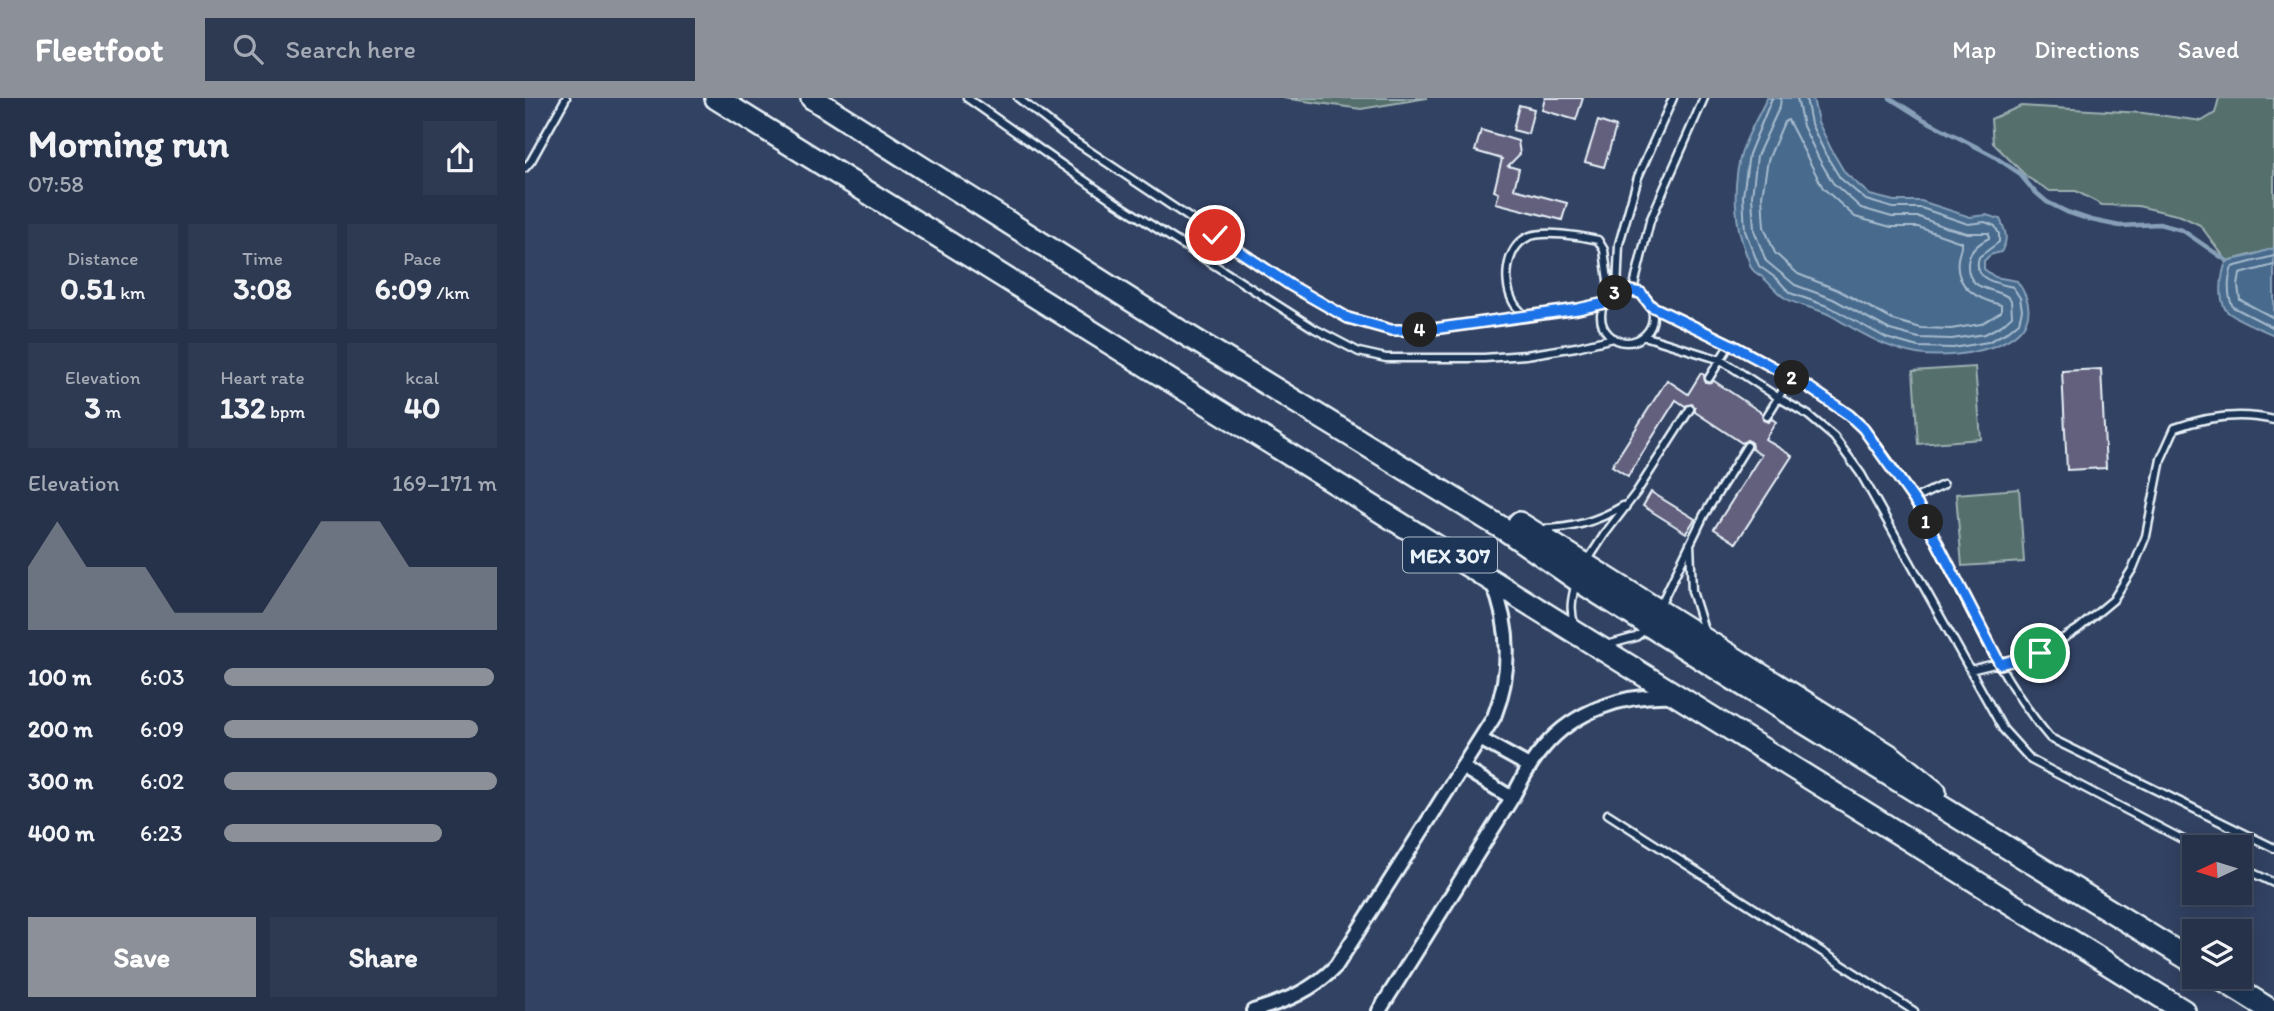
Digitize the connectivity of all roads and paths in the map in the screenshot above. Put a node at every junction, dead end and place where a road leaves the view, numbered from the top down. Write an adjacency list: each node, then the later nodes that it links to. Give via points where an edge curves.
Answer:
1 (566, 98): 8 (lane)
2 (716, 98): 33 (highway, MEX 307)
3 (812, 98): 15 (highway, MEX 307)
4 (967, 98): 17 (lane, via 1115,202 1359,352 1386,358 1484,358)
5 (1018, 98): 14 (lane, via 1278,278 1348,318 1391,330 1426,330)
6 (1673, 98): 10 (lane, via 1638,177 1619,244)
7 (1704, 98): 9 (lane, via 1650,221)
8 (525, 168)
9 (1633, 290): 10 (lane); 13 (lane)
10 (1617, 292): 11 (lane)
11 (1610, 296): 12 (lane); 14 (lane, via 1604,250 1598,240 1529,236 1515,246 1507,284)
12 (1605, 303): 14 (lane); 17 (lane, via 1603,326)
13 (1651, 306): 16 (lane, via 1652,322); 18 (lane)
14 (1526, 317)
15 (1172, 326): 30 (highway, via 1199,330 1228,344); 32 (highway, MEX 307)
16 (1644, 336): 17 (lane, via 1629,341); 19 (lane)
17 (1613, 338)
18 (1730, 344): 19 (lane); 20 (lane)
19 (1721, 360): 21 (lane); 22 (lane)
20 (1791, 377): 22 (lane); 28 (lane, via 1863,428)
21 (1709, 378)
22 (1779, 398): 24 (lane); 39 (lane, via 1834,437 1861,474)
23 (1690, 409): 29 (lane)
24 (1767, 416)
25 (2274, 420): 38 (lane, via 2251,415 2201,419 2175,428 2161,459 2146,536 2113,600 2040,653)
26 (1747, 446): 31 (lane)
27 (1943, 485): 28 (lane)
28 (1914, 499): 38 (lane)
29 (1628, 503): 30 (lane, via 1577,525); 32 (lane)
30 (1527, 528): 32 (highway)
31 (1690, 541): 34 (lane); 36 (lane, via 1692,591)
32 (1581, 572): 34 (highway); 35 (lane, via 1571,602)
33 (1492, 581): 35 (highway, MEX 307); 41 (street, via 1504,617 1507,670 1497,709)
34 (1654, 618): 36 (highway); 37 (lane, via 1636,637); 46 (highway)
35 (1578, 634): 37 (highway, MEX 307)
36 (1709, 641): 46 (highway, via 1892,757)
37 (1599, 647): 40 (highway, MEX 307)
38 (2000, 664): 39 (lane); 48 (lane, via 2026,711 2050,738)
39 (1970, 670): 47 (lane, via 2003,729 2031,760)
40 (1677, 696): 42 (street, via 1631,698 1585,714 1557,734); 56 (highway, MEX 307)
41 (1481, 738): 42 (street); 43 (street)
42 (1529, 766): 44 (street)
43 (1462, 767): 44 (street); 53 (street, via 1336,966 1299,995)
44 (1512, 798): 54 (street)
45 (1608, 814): 55 (lane)
46 (1959, 818): 51 (highway)
47 (2182, 839)
48 (2274, 848)
49 (2252, 873): 50 (lane)
50 (2274, 883)
51 (2182, 955)
52 (2237, 989): 57 (highway)
53 (1253, 1011)
54 (1379, 1011)
55 (1914, 1011)
56 (2184, 1011)
57 (2272, 1011)

